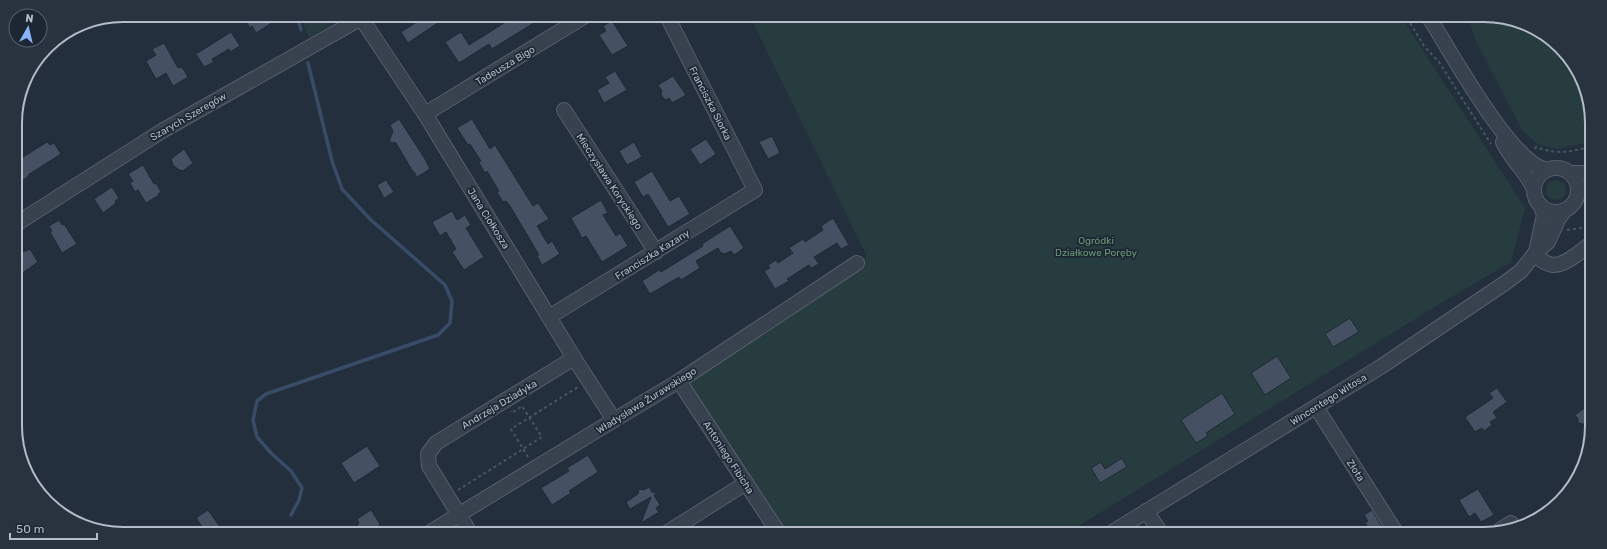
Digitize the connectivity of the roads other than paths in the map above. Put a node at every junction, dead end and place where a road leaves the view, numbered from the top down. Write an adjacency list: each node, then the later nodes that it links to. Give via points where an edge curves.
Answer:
1 (354, 22): 17 (street, Szarych Szeregów, via 162,130)
2 (366, 22): 7 (street, Jana Ciołkosza)
3 (575, 22): 7 (street, Tadeusza Bigo)
4 (671, 22): 13 (street, Franciszka Siorka)
5 (1432, 22): 8 (street)
6 (564, 110): 19 (street, Mieczysława Koryckiego)
7 (425, 114): 22 (street, Jana Ciołkosza)
8 (1494, 121): 9 (street, via 1526,158); 12 (street, via 1508,152)
9 (1546, 170): 10 (street, via 1560,168); 12 (street, via 1538,177)
10 (1571, 173): 11 (street); 14 (street)
11 (1585, 173)
12 (1534, 189): 15 (street)
13 (755, 190): 19 (street, Franciszka Kazany)
14 (1584, 193): 16 (street)
15 (1541, 206): 16 (street, via 1553,212); 20 (street, Wincentego Witosa, via 1544,215)
16 (1566, 210): 20 (street, Wincentego Witosa, via 1559,218 1548,242)
17 (22, 220)
18 (1585, 248): 20 (street, via 1563,263 1554,265)
19 (656, 252): 22 (street, Franciszka Kazany)
20 (1535, 254): 25 (street, Wincentego Witosa, via 1521,271 1505,283 1382,366)
21 (857, 263): 24 (street, Władysława Żurawskiego)
22 (550, 317): 23 (street, Jana Ciołkosza)
23 (574, 358): 26 (street, Jana Ciołkosza); 29 (street, Andrzeja Dziadyka, via 436,443 428,454 429,466)
24 (679, 381): 26 (street, Władysława Żurawskiego); 27 (street, Antoniego Fibicha)
25 (1316, 406): 28 (street, Wincentego Witosa); 36 (street, Złota)
26 (614, 420): 29 (street, Władysława Żurawskiego)
27 (746, 483): 32 (street); 33 (street, Antoniego Fibicha)
28 (1146, 511): 34 (street, Wincentego Witosa); 35 (street)
29 (459, 515): 30 (street, Władysława Żurawskiego); 31 (street)
30 (439, 527)
31 (467, 527)
32 (676, 527)
33 (775, 527)
34 (1121, 527)
35 (1157, 527)
36 (1393, 527)

